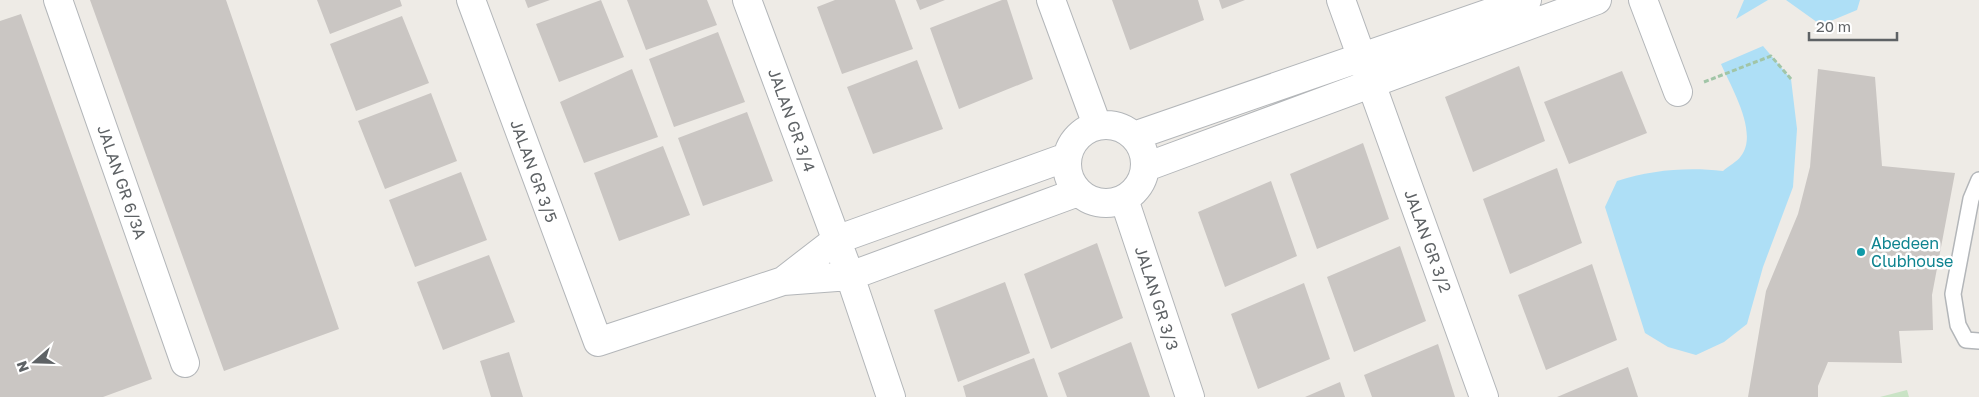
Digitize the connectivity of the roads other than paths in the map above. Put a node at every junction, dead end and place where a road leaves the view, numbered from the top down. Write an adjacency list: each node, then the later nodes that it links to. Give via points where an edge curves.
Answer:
1 (58, 0): 23 (street, JALAN GR 6/3A)
2 (471, 0): 21 (street, JALAN GR 3/5, via 598,342)
3 (747, 0): 19 (street, JALAN GR 3/4)
4 (1051, 0): 12 (street)
5 (1341, 0): 9 (street)
6 (1527, 0): 9 (street)
7 (1597, 0): 10 (street)
8 (1643, 0): 11 (street)
9 (1361, 57): 10 (street, JALAN GR 3/2); 13 (street)
10 (1371, 85): 15 (street); 26 (street, JALAN GR 3/2)
11 (1678, 92)
12 (1097, 126): 13 (street, via 1114,125); 14 (street, via 1077,137)
13 (1134, 136): 15 (street)
14 (1068, 157): 17 (street, via 1069,175); 19 (street)
15 (1146, 167): 18 (street, via 1139,186)
16 (1979, 180): 22 (lane, via 1970,199 1953,294 1958,325 1966,340)
17 (1078, 192): 18 (street, via 1090,200 1104,203); 20 (street)
18 (1124, 199): 25 (street, JALAN GR 3/3)
19 (836, 240): 20 (street, JALAN GR 3/4); 21 (street)
20 (850, 276): 21 (street); 24 (street)
21 (783, 281)
22 (1979, 341)
23 (186, 364)
24 (891, 397)
25 (1190, 397)
26 (1484, 397)

